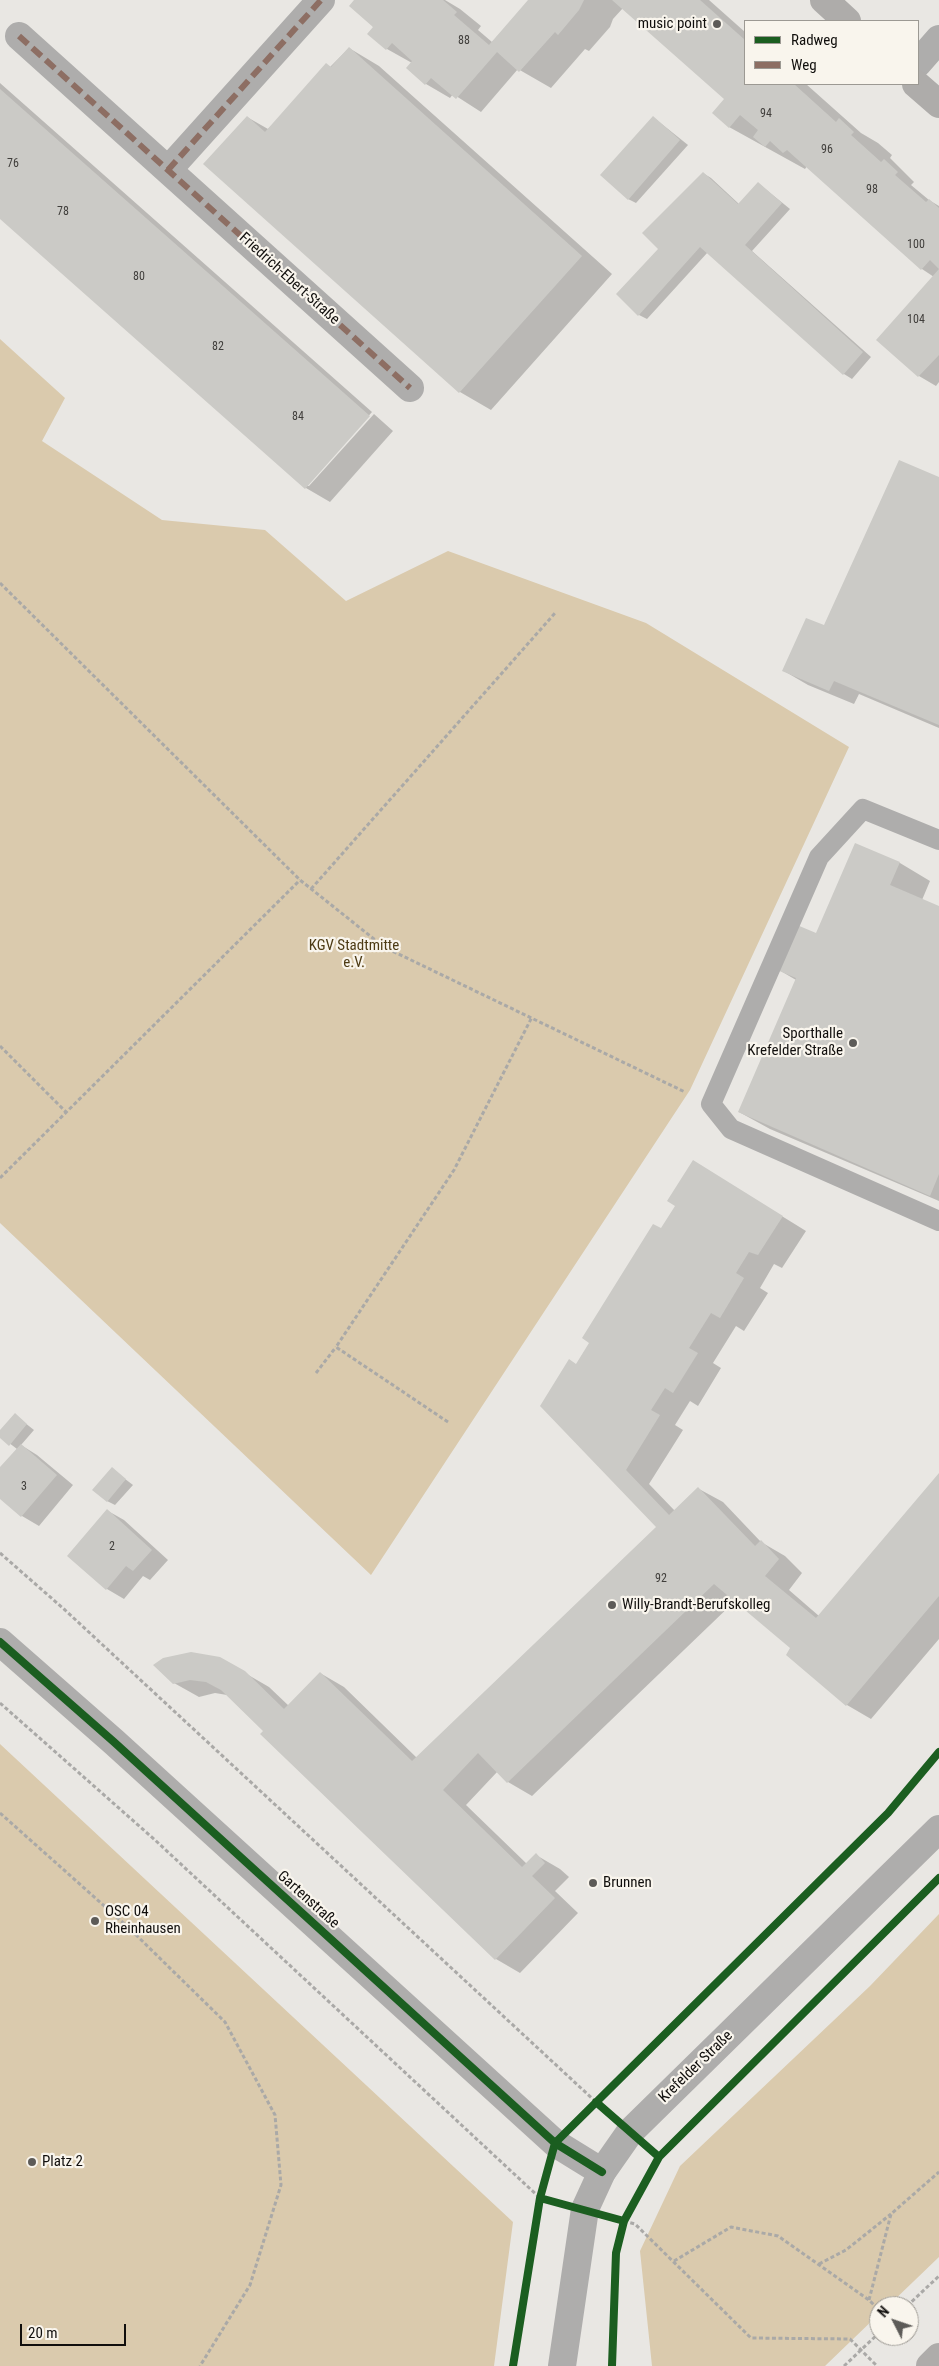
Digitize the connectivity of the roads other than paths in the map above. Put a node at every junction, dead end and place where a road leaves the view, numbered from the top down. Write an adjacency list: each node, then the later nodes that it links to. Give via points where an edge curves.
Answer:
1 (321, 0): 9 (street)
2 (824, 0): 3 (main road)
3 (846, 20)
4 (19, 36): 9 (street, Friedrich-Ebert-Straße)
5 (939, 39): 6 (street)
6 (919, 62)
7 (917, 85): 8 (main road)
8 (939, 104)
9 (168, 170): 10 (street, Friedrich-Ebert-Straße)
10 (410, 388)
11 (939, 840): 12 (lane, via 863,809 819,857 711,1104 731,1129)
12 (939, 1221)
13 (0, 1642): 15 (street, Gartenstraße, via 555,2143)
14 (939, 1829): 15 (street, Krefelder Straße, via 630,2132)
15 (602, 2172): 17 (street, Krefelder Straße, via 585,2209)
16 (939, 2357): 18 (main road)
17 (562, 2366)
18 (930, 2366)

